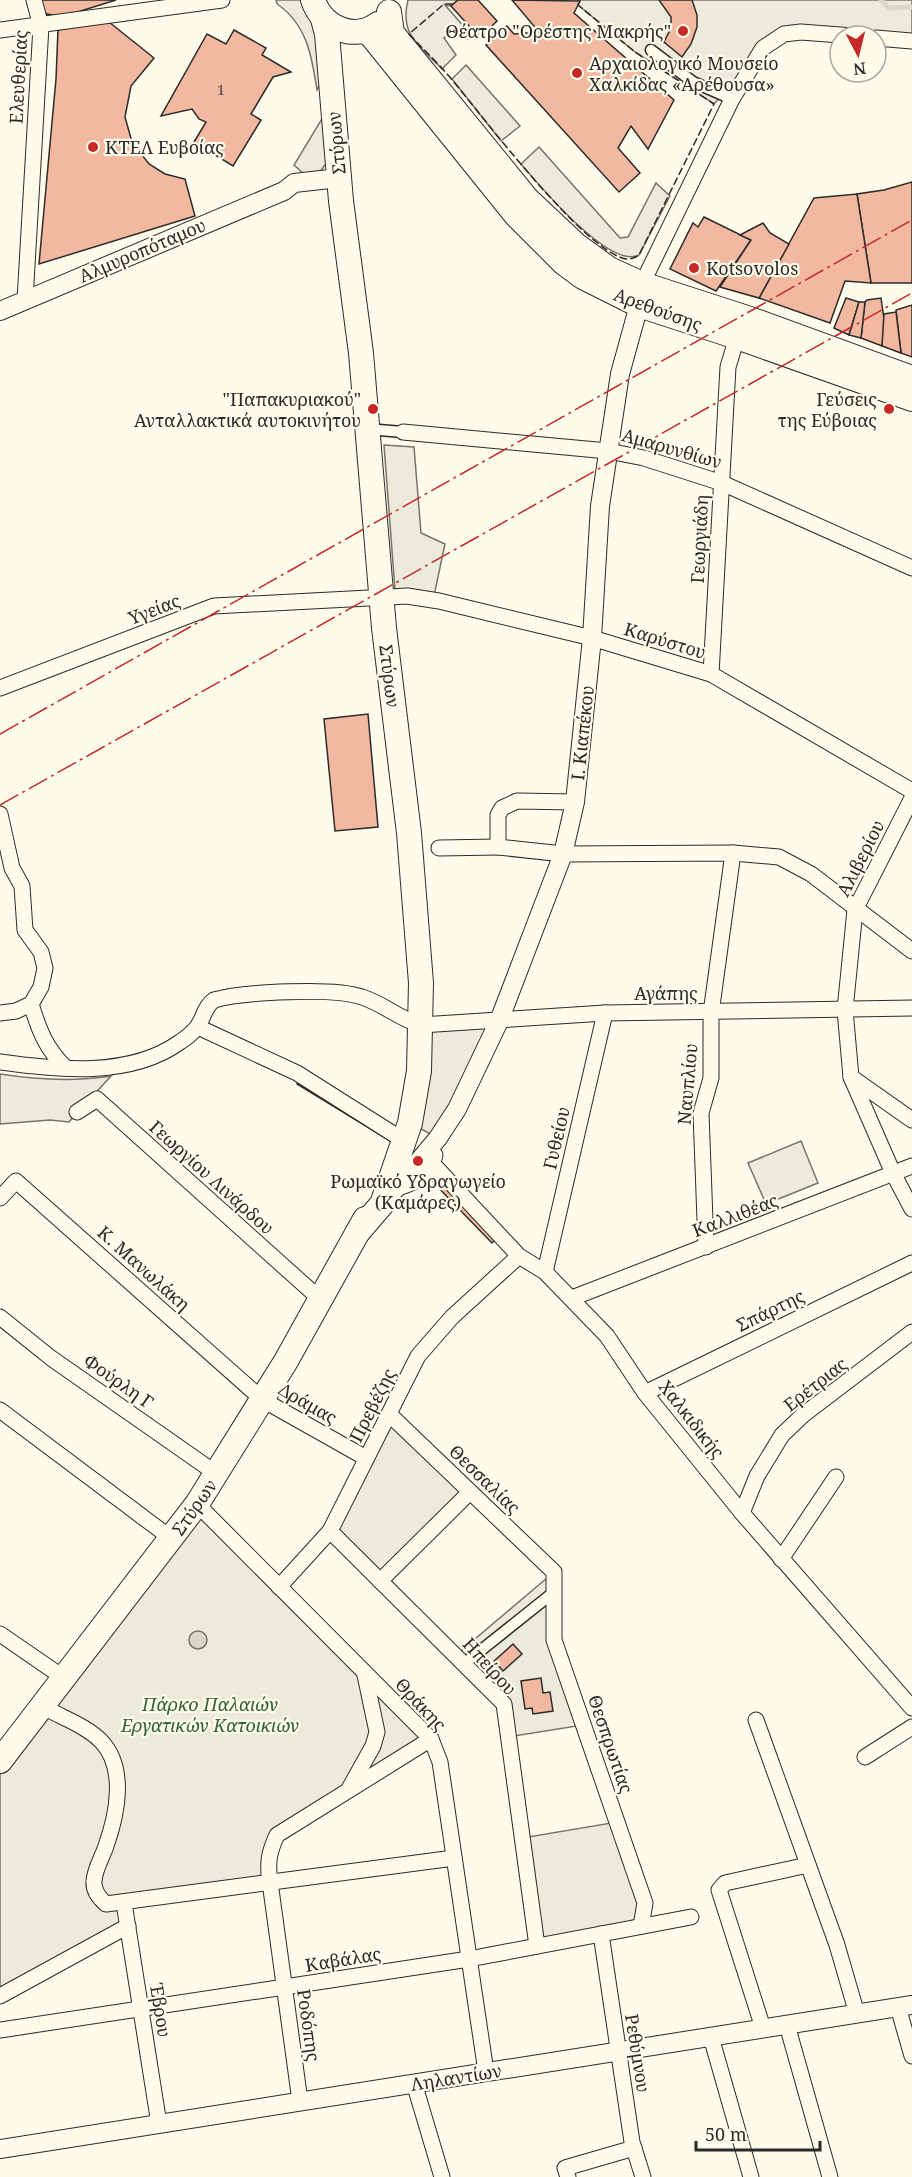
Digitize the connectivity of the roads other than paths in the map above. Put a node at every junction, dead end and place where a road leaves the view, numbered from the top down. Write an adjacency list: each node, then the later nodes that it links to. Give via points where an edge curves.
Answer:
1 (34, 0): 5 (street, Ελευθερίας)
2 (222, 0): 5 (street)
3 (392, 6): 7 (main road, via 383,21); 15 (main road, Αρεθούσης, via 390,28 408,55 527,199 576,245)
4 (318, 10): 7 (main road, via 342,31); 13 (main road, Στύρων, via 328,45)
5 (41, 26): 6 (street); 16 (street, Ελευθερίας)
6 (0, 30)
7 (358, 32): 14 (main road, Στύρων, via 342,42 340,57 352,200); 15 (main road, Αρεθούσης, via 371,35 516,215 564,263 601,288)
8 (828, 34): 12 (street, via 783,34 763,48)
9 (888, 39): 10 (street)
10 (912, 40)
11 (651, 50): 12 (street, via 693,82)
12 (732, 99): 15 (street)
13 (340, 185): 14 (main road, Στύρων); 16 (street, Αλμυροπόταμου, via 294,183 284,191)
14 (351, 266): 21 (main road, Στύρων)
15 (640, 294): 18 (main road, Αρεθούσης); 19 (main road, Αρεθούσης, via 750,319); 23 (street, Ι. Κιαπέκου, via 620,374)
16 (25, 300): 17 (street, Αλμυροπόταμου)
17 (0, 311)
18 (737, 337): 20 (main road, Αρεθούσης); 24 (street, Γεωργιάδη, via 728,367)
19 (912, 378)
20 (912, 399)
21 (368, 429): 22 (street, Αμαρυνθίων); 26 (main road, Στύρων)
22 (403, 432): 23 (street, Αμαρυνθίων)
23 (608, 451): 24 (street, Αμαρυνθίων); 27 (street, Ι. Κιαπέκου, via 600,506)
24 (722, 483): 25 (street, Αμαρυνθίων); 28 (street, Γεωργιάδη)
25 (912, 568)
26 (380, 597): 27 (street, Καρύστου, via 439,601); 29 (street, Υγείας, via 214,606); 47 (main road, Στύρων, via 409,832)
27 (592, 638): 28 (street, Καρύστου); 32 (street, Ι. Κιαπέκου)
28 (711, 674): 30 (street, Καρύστου)
29 (0, 688)
30 (912, 791)
31 (912, 798): 38 (street, Αλιβερίου)
32 (575, 802): 34 (street, via 509,803 498,815); 37 (street, Ι. Κιαπέκου)
33 (1, 819): 40 (street, via 12,868 22,886 25,930 41,952 45,968 42,987)
34 (498, 847): 35 (street); 37 (street)
35 (439, 848)
36 (733, 853): 37 (street); 38 (street, via 770,856 797,865); 45 (street, Ναυπλίου)
37 (563, 854): 46 (street, Ι. Κιαπέκου)
38 (855, 910): 39 (street); 42 (street, Αλιβερίου)
39 (912, 951)
40 (31, 1004): 43 (street); 50 (street, via 50,1053)
41 (912, 1008): 42 (street, Αγάπης)
42 (845, 1010): 45 (street, Αγάπης); 51 (street, Αλιβερίου)
43 (0, 1013)
44 (605, 1013): 45 (street, Αγάπης); 46 (street, Αγάπης); 67 (street, Γυθείου)
45 (711, 1013): 64 (street, Ναυπλίου, via 711,1078 701,1113)
46 (499, 1021): 47 (street, Αγάπης); 56 (street, Ι. Κιαπέκου, via 457,1109)
47 (421, 1025): 48 (street, via 363,997 320,990 214,1000 207,1004); 52 (main road, Στύρων)
48 (198, 1027): 50 (street, via 169,1049 126,1065); 55 (street, via 297,1073)
49 (0, 1062): 50 (street)
50 (66, 1068)
51 (851, 1077): 54 (street); 59 (street, Αλιβερίου)
52 (417, 1087): 55 (main road, Στύρων); 60 (main road, Στύρων)
53 (77, 1112): 69 (street, Γεωργίου Λινάρδου, via 97,1099)
54 (912, 1120)
55 (395, 1135): 63 (main road, Στύρων, via 375,1196)
56 (438, 1138): 57 (street, Ι. Κιαπέκου); 60 (street, Ι. Κιαπέκου)
57 (433, 1164): 60 (street, via 419,1181); 65 (street, Χαλκιδικής)
58 (912, 1166): 59 (street, Καλλιθέας)
59 (893, 1173): 62 (street, Αλιβερίου); 64 (street, Καλλιθέας)
60 (390, 1196): 63 (main road, Στύρων)
61 (0, 1198): 73 (street, Κ. Μανωλάκη, via 16,1181)
62 (912, 1209)
63 (358, 1232): 69 (main road, Στύρων)
64 (706, 1247): 68 (street, Καλλιθέας)
65 (519, 1256): 67 (street, Χαλκιδικής); 75 (street, Πρεβέζης, via 452,1317 418,1356)
66 (912, 1263): 72 (street, Σπάρτης)
67 (545, 1272): 68 (street, Χαλκιδικής)
68 (572, 1298): 72 (street, Χαλκιδικής, via 607,1336)
69 (320, 1299): 73 (main road, Στύρων)
70 (0, 1317): 77 (street, Φούρλη Γ, via 51,1358)
71 (912, 1332): 81 (street, Ερέτριας, via 782,1435 757,1476)
72 (645, 1393): 81 (street, Χαλκιδικής)
73 (263, 1400): 76 (street, Δράμας); 77 (main road, Στύρων)
74 (0, 1410): 83 (street)
75 (389, 1414): 76 (street, Πρεβέζης); 79 (street, Θεσσαλίας)
76 (366, 1458): 82 (street, Πρεβέζης)
77 (218, 1474): 80 (main road, Στύρων)
78 (836, 1477): 84 (street)
79 (470, 1492): 85 (street, Θεσσαλίας); 86 (street)
80 (197, 1504): 83 (main road, Στύρων); 87 (street, Θράκης)
81 (742, 1513): 84 (street, Χαλκιδικής)
82 (330, 1531): 86 (street, Ηπείρου); 87 (street, Πρεβέζης)
83 (172, 1539): 92 (main road, Στύρων)
84 (781, 1560): 94 (street, Χαλκιδικής)
85 (554, 1572): 88 (street, Θεσπρωτίας)
86 (380, 1581): 90 (street, Ηπείρου)
87 (279, 1587): 91 (street, Θράκης)
88 (554, 1592): 90 (street); 107 (street, Θεσπρωτίας, via 554,1640 645,1903)
89 (0, 1634): 92 (street)
90 (465, 1663): 109 (street, Ηπείρου, via 504,1704)
91 (365, 1673): 97 (street, Θράκης); 100 (street, via 377,1732)
92 (64, 1678): 93 (main road, Στύρων)
93 (42, 1706): 99 (main road, Στύρων); 104 (street, via 86,1728 103,1743 111,1757 116,1776 115,1819 96,1869 94,1888 106,1904)
94 (912, 1708)
95 (756, 1720): 102 (street)
96 (912, 1727): 98 (street)
97 (431, 1739): 100 (street, Ροδόπης); 101 (street, Θράκης, via 440,1762)
98 (866, 1757)
99 (0, 1761)
100 (348, 1790): 103 (street, Ροδόπης, via 277,1835 267,1861)
101 (454, 1858): 103 (street); 110 (street, Θράκης)
102 (808, 1865): 115 (street); 117 (street, via 725,1883 719,1890)
103 (270, 1882): 104 (street); 111 (street, Ροδόπης)
104 (124, 1903): 106 (street, Έβρου)
105 (691, 1917): 107 (street, Καβάλας)
106 (128, 1926): 112 (street); 114 (street, Έβρου)
107 (641, 1926): 108 (street, Καβάλας)
108 (601, 1934): 109 (street, Καβάλας); 120 (street, Ρεθύμνου)
109 (537, 1946): 110 (street, Καβάλας)
110 (469, 1959): 111 (street, Καβάλας); 122 (street, Θράκης)
111 (284, 1988): 114 (street, Καβάλας); 124 (street, Ροδόπης)
112 (0, 1996)
113 (905, 2006): 115 (street, Ληλαντίων); 121 (street)
114 (141, 2009): 118 (street, Καβάλας); 125 (street, Έβρου)
115 (857, 2014): 116 (street, Ληλαντίων)
116 (787, 2025): 117 (street, Ληλαντίων); 132 (street)
117 (764, 2028): 119 (street, Ληλαντίων)
118 (0, 2030)
119 (711, 2037): 120 (street, Ληλαντίων); 131 (street)
120 (617, 2051): 122 (street, Ληλαντίων); 126 (street, Ρεθύμνου)
121 (912, 2056)
122 (486, 2072): 123 (street, Ληλαντίων)
123 (414, 2083): 124 (street, Ληλαντίων); 129 (street)
124 (300, 2101): 125 (street, Ληλαντίων)
125 (159, 2124): 127 (street, Ληλαντίων)
126 (634, 2148): 128 (street); 130 (street, Ρεθύμνου)
127 (0, 2149)
128 (566, 2172)
129 (442, 2177)
130 (643, 2177)
131 (751, 2177)
132 (830, 2177)

